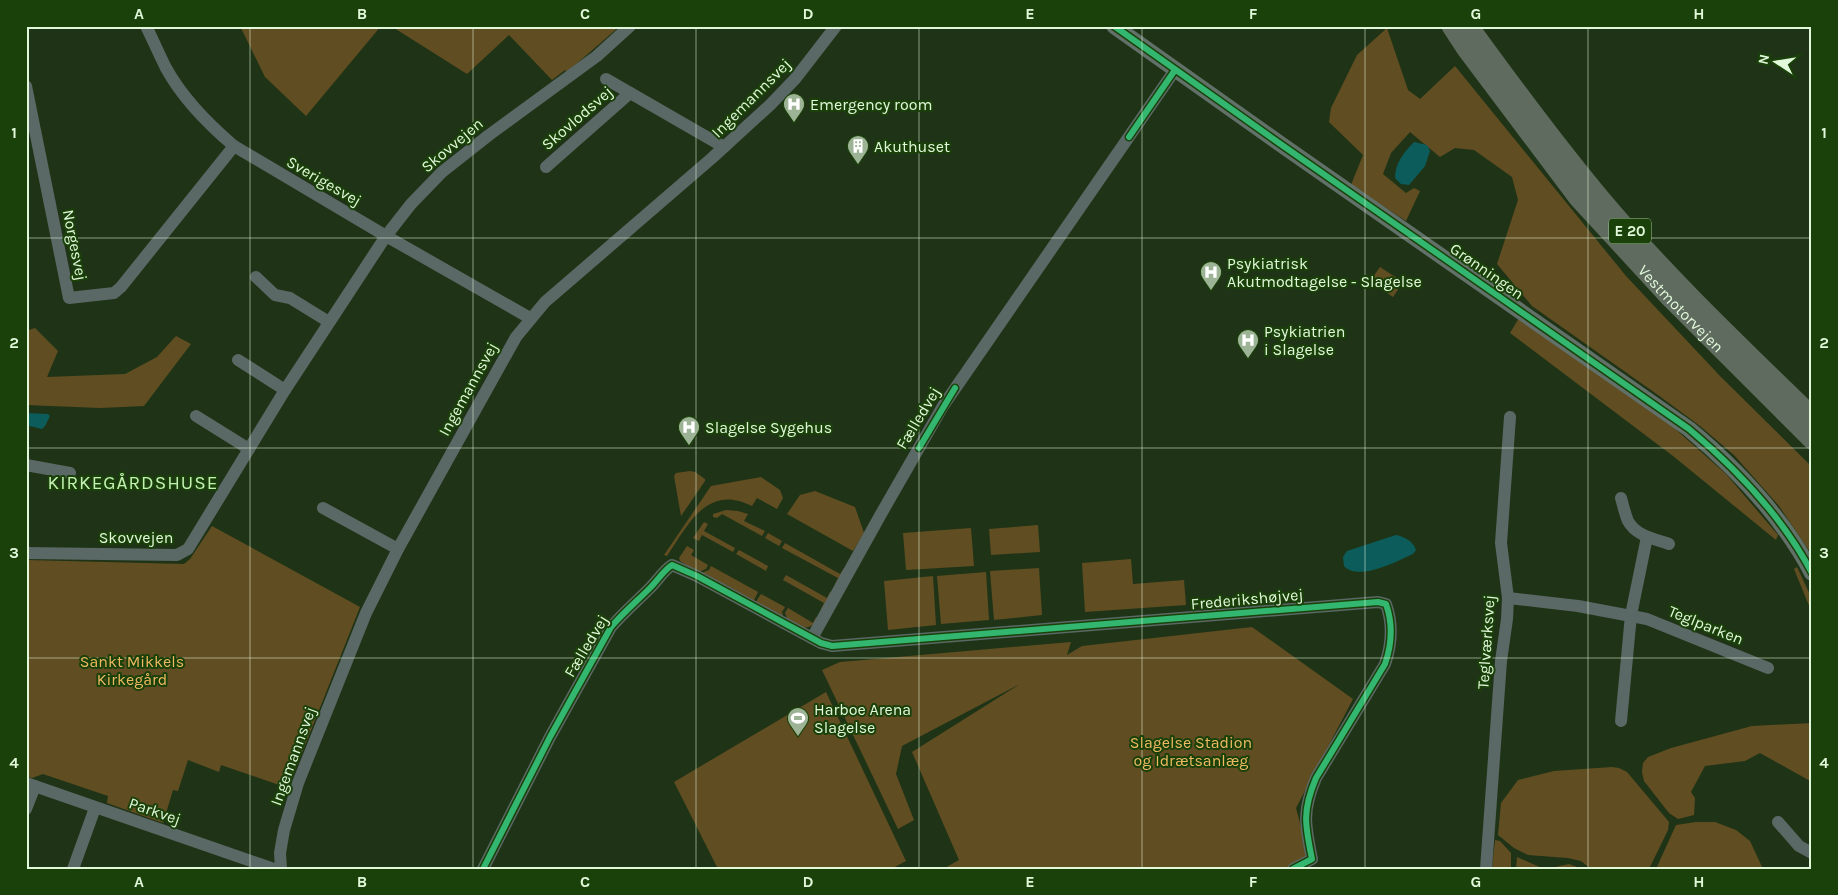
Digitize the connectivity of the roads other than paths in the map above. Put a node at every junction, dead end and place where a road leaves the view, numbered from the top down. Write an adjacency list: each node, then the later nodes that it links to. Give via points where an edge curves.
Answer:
1 (146, 26): 13 (street, Sverigesvej, via 167,70 192,107)
2 (630, 26): 16 (street, Skovvejen, via 597,56 442,172)
3 (836, 26): 14 (street, Ingemannsvej, via 795,79)
4 (1114, 26): 9 (main road, Grønningen)
5 (1442, 26): 8 (highway, via 1454,44)
6 (1451, 26): 8 (highway, Vestmotorvejen / E 20)
7 (1469, 26): 23 (highway, Vestmotorvejen / E 20, via 1517,93 1599,196 1692,298)
8 (1466, 49): 25 (highway, Vestmotorvejen / E 20, via 1578,198 1669,298)
9 (1175, 70): 35 (main road, Grønningen, via 1689,429 1750,486 1780,522); 38 (street, Fælledvej, via 943,406)
10 (606, 79): 12 (street, Skovlodsvej)
11 (26, 86): 13 (street, Norgesvej, via 69,298 114,292 121,287)
12 (630, 93): 14 (street, Skovlodsvej); 15 (street, Skovlodsvej)
13 (234, 146): 16 (street, Sverigesvej)
14 (724, 147): 18 (street, Ingemannsvej)
15 (546, 167)
16 (386, 236): 18 (street, Sverigesvej); 19 (street, Skovvejen)
17 (256, 277): 19 (street, via 275,295 290,298)
18 (530, 318): 33 (street, Ingemannsvej, via 516,337)
19 (329, 322): 21 (street, Skovvejen)
20 (238, 360): 21 (street)
21 (285, 390): 26 (street, Skovvejen)
22 (196, 416): 26 (street)
23 (1812, 416)
24 (1510, 417): 36 (street, Teglværksvej, via 1501,543)
25 (1812, 440)
26 (249, 449): 34 (street, Skovvejen, via 184,553)
27 (26, 465): 28 (street)
28 (70, 473)
29 (1621, 498): 31 (street, via 1628,521 1635,530)
30 (323, 508): 33 (street)
31 (1648, 537): 32 (street); 37 (street)
32 (1669, 544)
33 (398, 549): 48 (street, Ingemannsvej, via 366,613 298,783 280,853)
34 (26, 552)
35 (1812, 573)
36 (1508, 598): 37 (street, Teglparken); 51 (street, Teglværksvej)
37 (1631, 615): 39 (street, Teglparken, via 1667,626); 40 (street)
38 (812, 638): 49 (street, Fælledvej, via 672,565 611,627); 50 (street, Frederikshøjvej, via 832,646 845,646 1378,602 1386,604 1391,632 1385,664 1316,778 1309,795 1305,827 1312,859)
39 (1768, 668)
40 (1621, 721)
41 (31, 785): 42 (street, Parkvej); 43 (street)
42 (96, 808): 46 (street); 47 (street, Parkvej)
43 (26, 809)
44 (1778, 822): 45 (street, via 1799,846)
45 (1812, 853)
46 (73, 869)
47 (274, 869)
48 (281, 869)
49 (483, 869)
50 (1293, 869)
51 (1486, 869)

